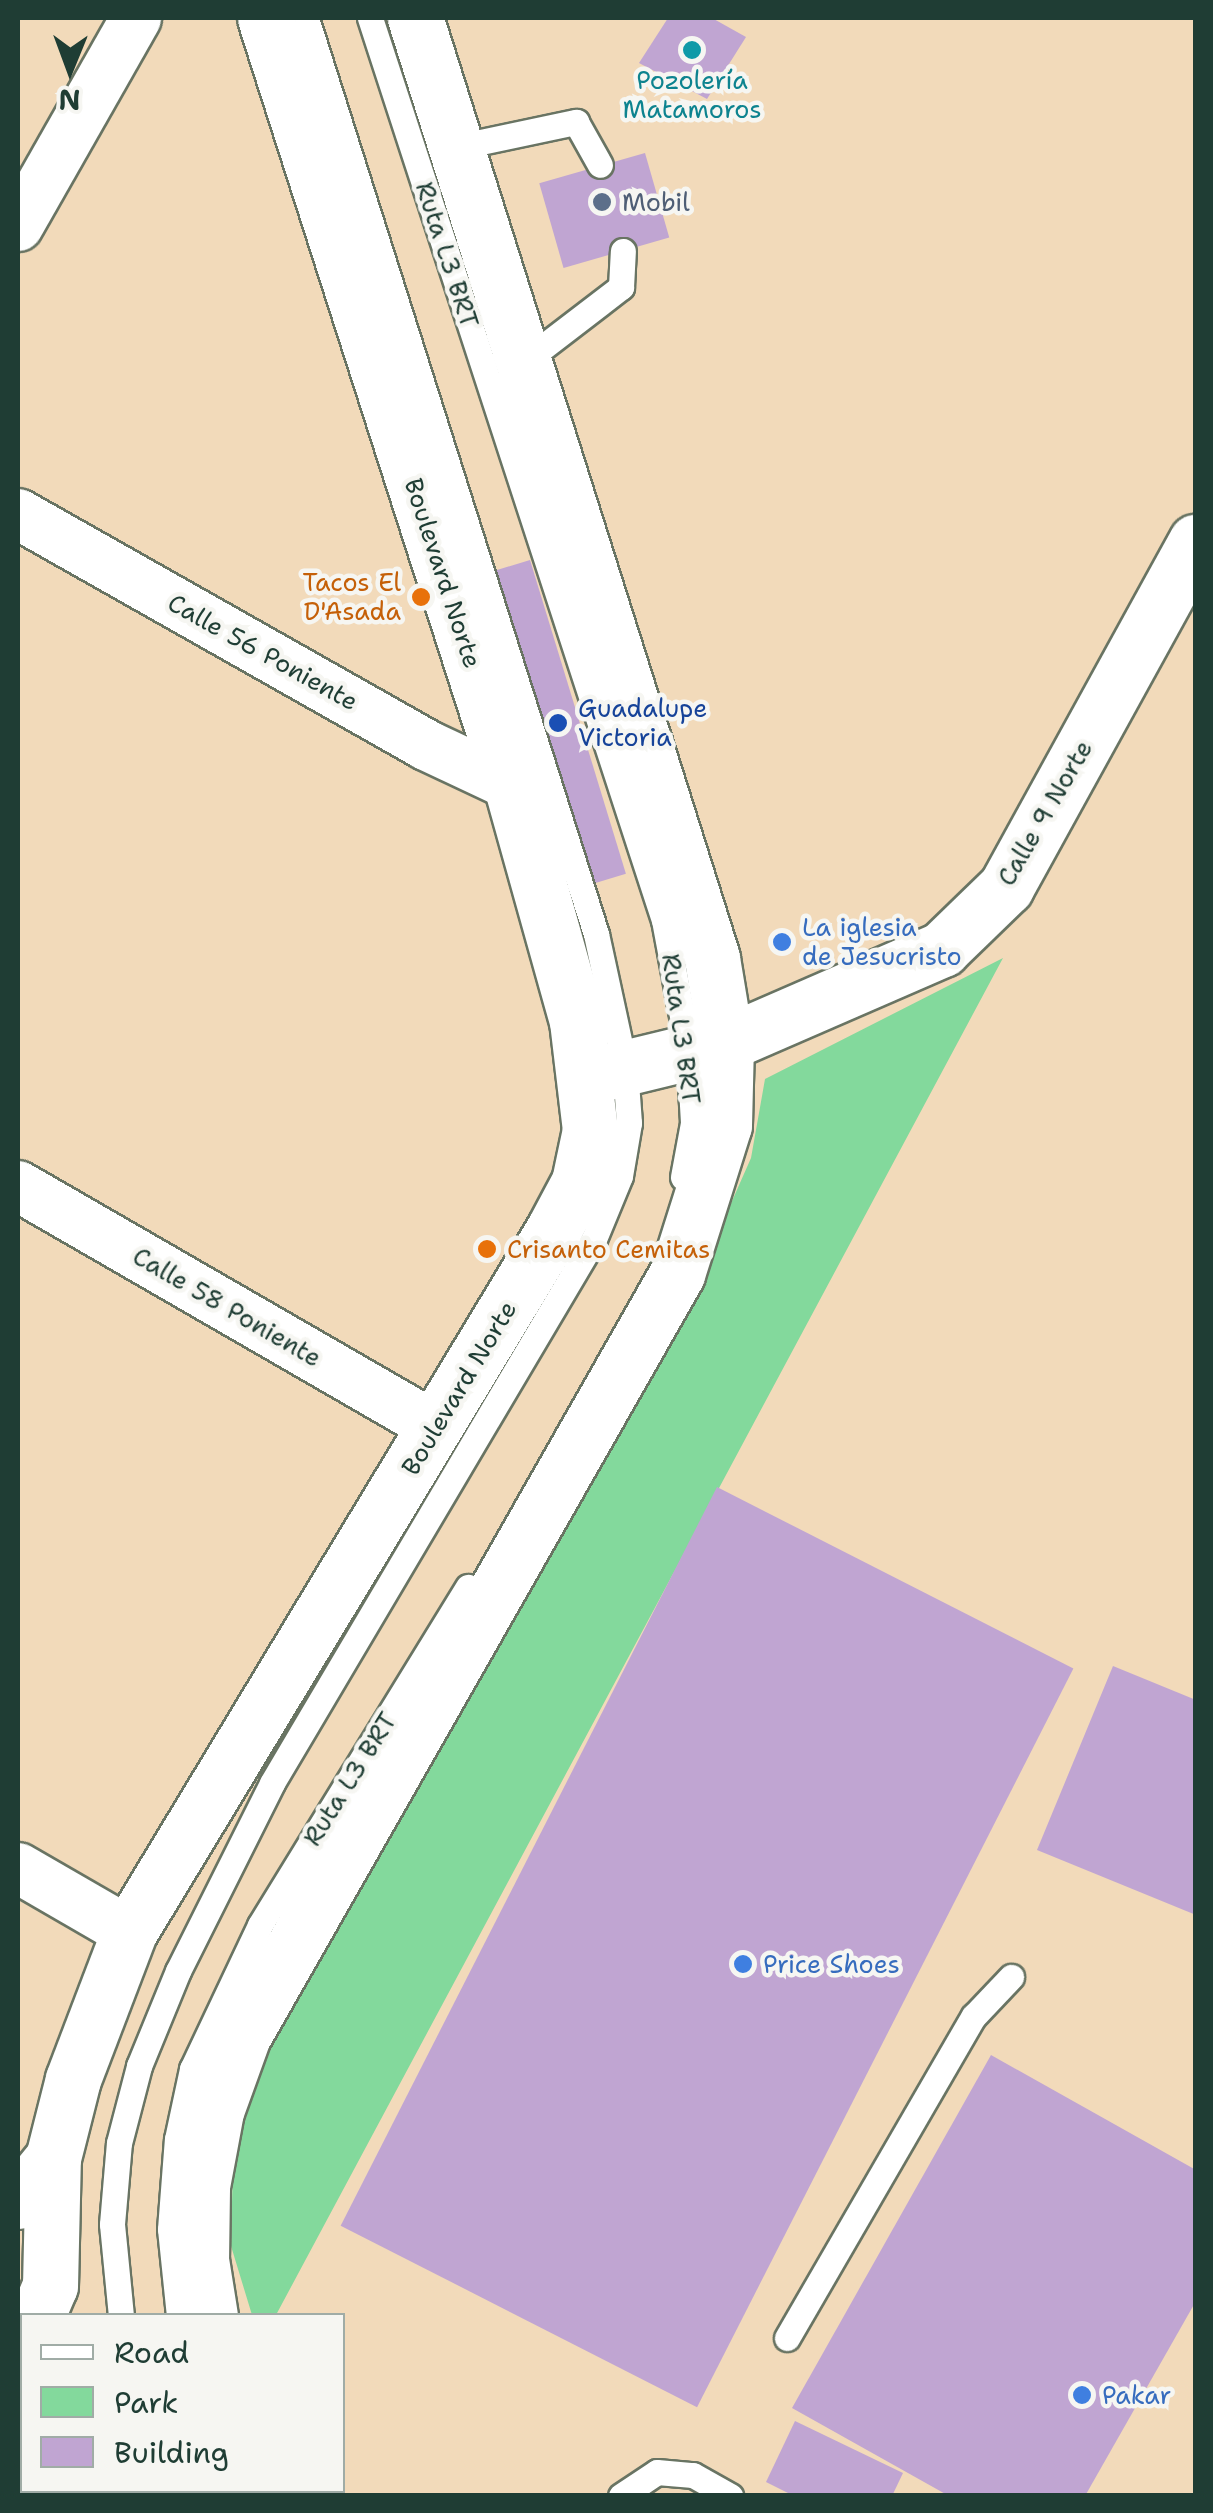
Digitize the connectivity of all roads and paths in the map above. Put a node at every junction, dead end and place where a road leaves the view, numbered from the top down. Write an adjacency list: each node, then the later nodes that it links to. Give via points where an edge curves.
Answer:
1 (136, 18): 8 (street)
2 (265, 18): 13 (main road, Boulevard Norte)
3 (306, 18): 15 (lane, via 596,934)
4 (370, 18): 14 (lane, Ruta L3 BRT)
5 (415, 18): 6 (main road)
6 (457, 147): 7 (lane, via 576,122); 10 (main road)
7 (600, 165)
8 (23, 202)
9 (623, 251): 10 (lane, via 621,287)
10 (526, 360): 14 (main road, via 712,958)
11 (18, 514): 13 (street, Calle 56 Poniente)
12 (1196, 542): 14 (main road, Calle 9 Norte, via 1006,887 942,948)
13 (510, 785): 15 (main road, Boulevard Norte)
14 (707, 1048): 15 (main road, Calle 9 Norte); 25 (lane, Ruta L3 BRT, via 682,1181 598,1376 260,1925 192,2068 177,2139 170,2230); 26 (main road, via 724,1125 678,1274 243,2036 216,2110 202,2186 201,2260)
15 (606, 1072): 17 (main road, Boulevard Norte, via 579,1182); 24 (lane, via 629,1124 620,1176 594,1239 272,1783 139,2066 118,2143 112,2224)
16 (18, 1186): 17 (street, Calle 58 Poniente)
17 (436, 1427): 19 (main road, Boulevard Norte)
18 (18, 1868): 19 (street)
19 (129, 1932): 21 (main road, Boulevard Norte, via 73,2079)
20 (1012, 1976): 27 (lane, via 974,2016)
21 (53, 2158): 22 (main road); 23 (main road, Boulevard Norte)
22 (18, 2202)
23 (48, 2306)
24 (120, 2313)
25 (178, 2313)
26 (210, 2313)
27 (787, 2338)
28 (621, 2496): 29 (lane, via 656,2472 693,2474)
29 (730, 2496)

